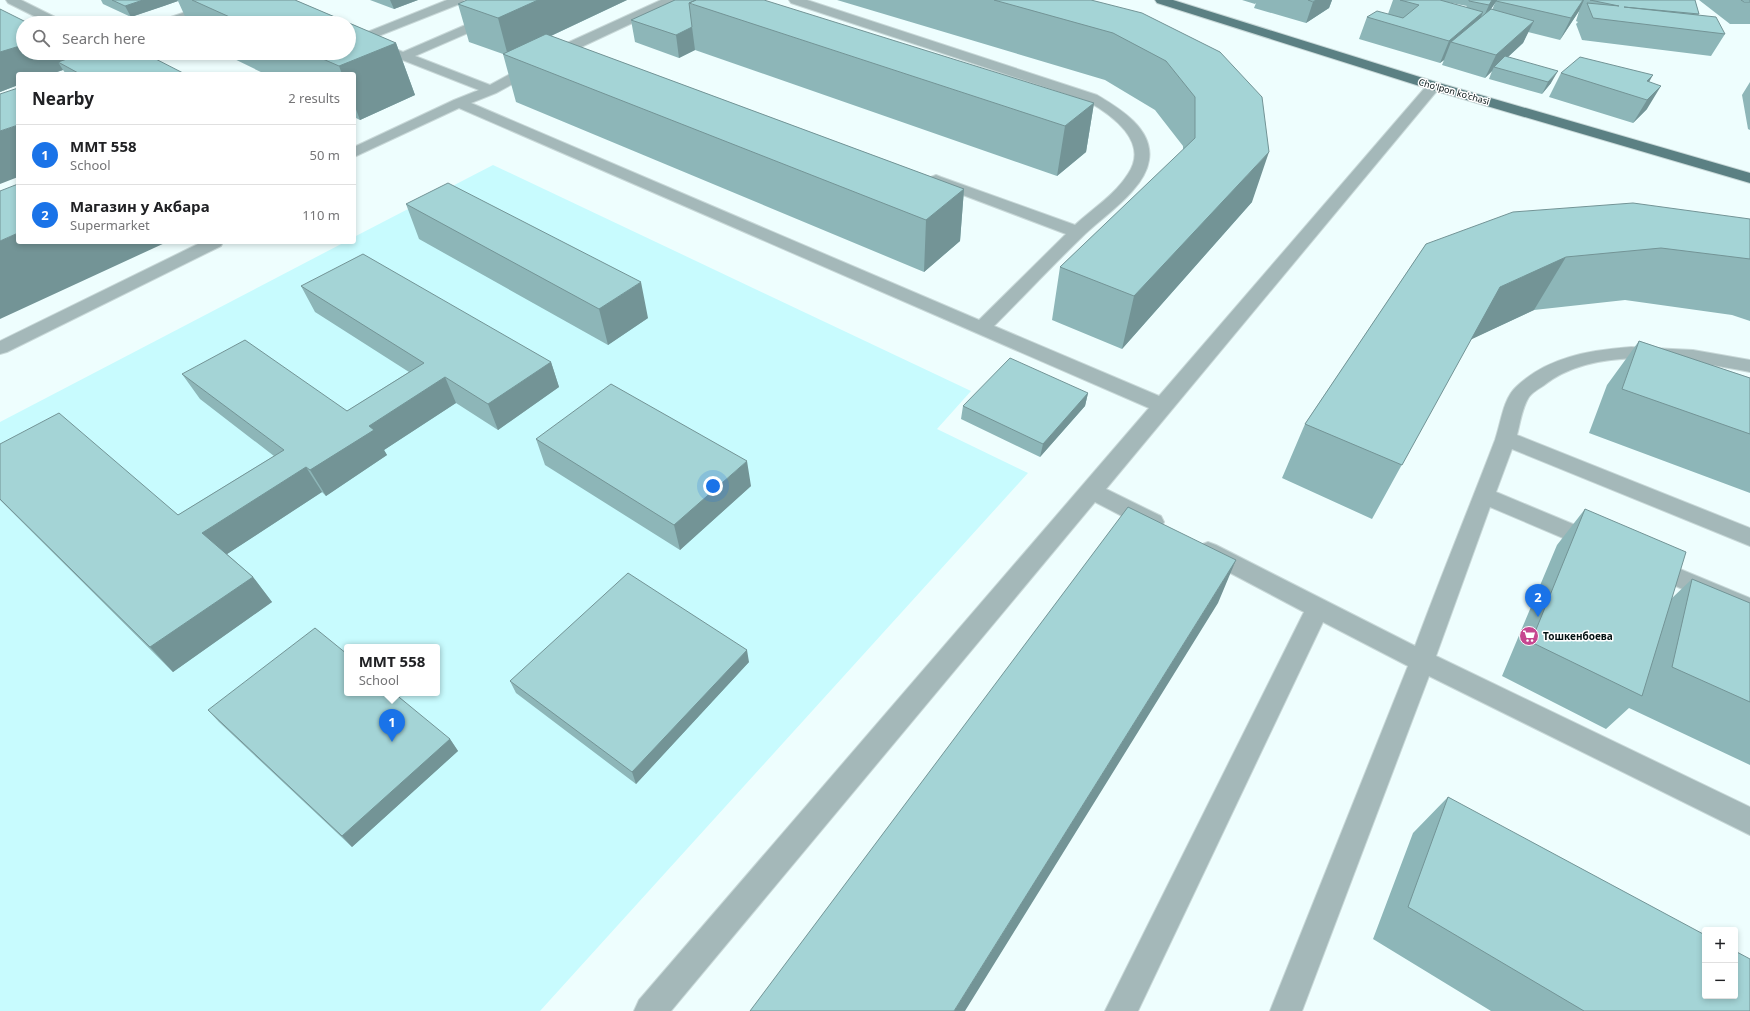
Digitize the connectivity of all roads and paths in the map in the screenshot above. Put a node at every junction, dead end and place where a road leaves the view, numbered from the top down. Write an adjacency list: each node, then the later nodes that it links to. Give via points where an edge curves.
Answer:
1 (12, 0): 8 (street)
2 (232, 0): 9 (street)
3 (458, 0): 10 (street)
4 (533, 0): 14 (street)
5 (671, 0): 12 (street)
6 (795, 0): 21 (street, via 1092,98 1118,114 1136,134 1142,157 1139,169 1132,180)
7 (1160, 0): 15 (main road, Cho'lpon ko'chasi)
8 (43, 16)
9 (186, 16)
10 (356, 36)
11 (356, 38): 14 (street)
12 (572, 46): 13 (street); 16 (street)
13 (587, 52)
14 (404, 56): 16 (street)
15 (1434, 86): 20 (main road, Cho'lpon ko'chasi); 26 (street)
16 (491, 90): 17 (street)
17 (459, 103): 18 (street); 23 (street)
18 (356, 152)
19 (921, 175): 21 (street)
20 (1750, 178)
21 (1077, 232): 23 (street)
22 (211, 244): 24 (street)
23 (982, 328): 26 (street)
24 (0, 348)
25 (1750, 366): 27 (street, via 1667,354 1633,353 1596,356 1567,363 1541,376 1521,394)
26 (1163, 406): 28 (street)
27 (1506, 439): 29 (street); 30 (street)
28 (1090, 490): 33 (street); 37 (street)
29 (1482, 495): 31 (street); 35 (street)
30 (1750, 537)
31 (1613, 550)
32 (1634, 559): 34 (street)
33 (1318, 608): 35 (street); 38 (street)
34 (1750, 608)
35 (1422, 661): 36 (street); 39 (street)
36 (1750, 821)
37 (650, 1011)
38 (1121, 1011)
39 (1286, 1011)

